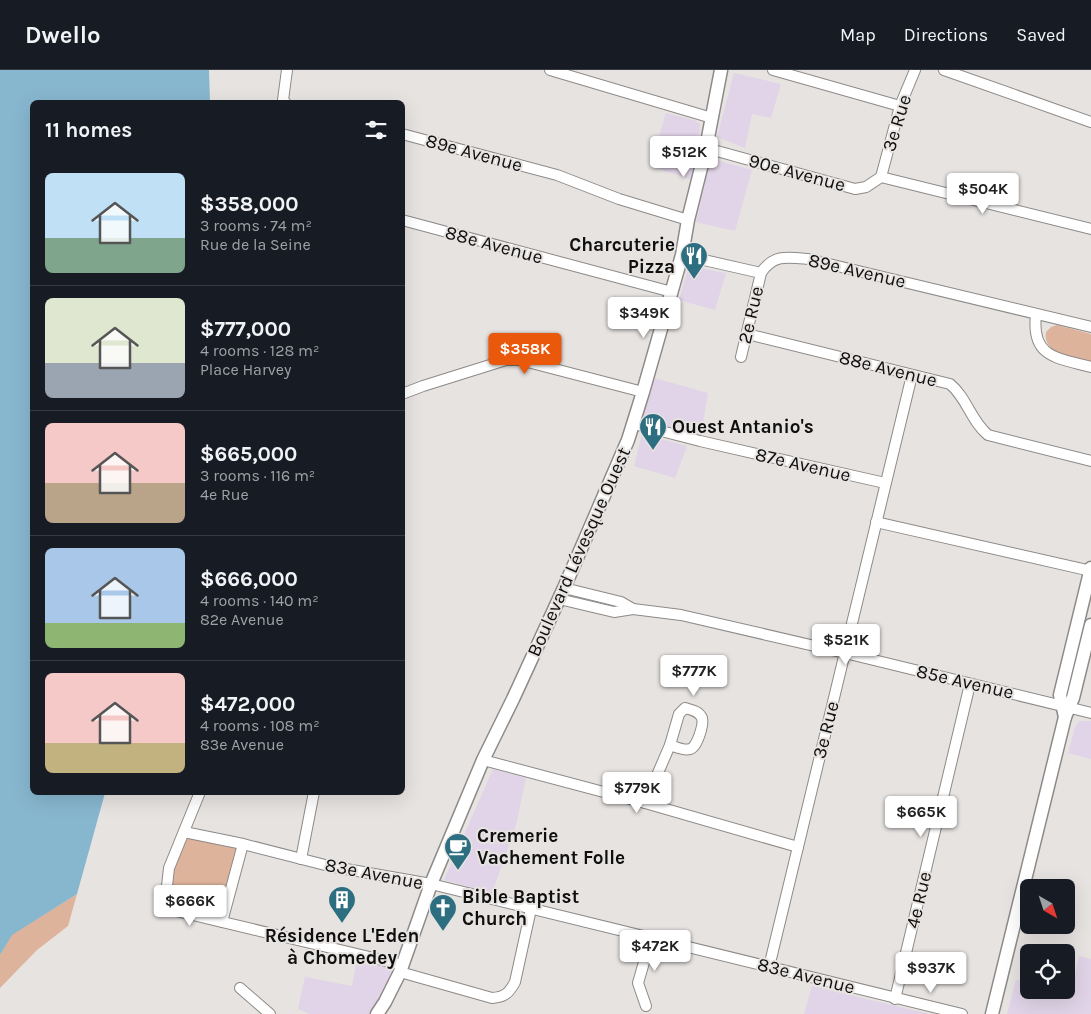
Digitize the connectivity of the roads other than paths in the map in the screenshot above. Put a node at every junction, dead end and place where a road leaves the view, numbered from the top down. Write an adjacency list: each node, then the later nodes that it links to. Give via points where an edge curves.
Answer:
1 (287, 70): 8 (street)
2 (550, 70): 10 (street)
3 (722, 70): 10 (street, Boulevard Lévesque Ouest)
4 (772, 70): 7 (street)
5 (915, 70): 9 (street, 3e Rue)
6 (944, 70): 11 (street)
7 (805, 75): 9 (street)
8 (283, 100)
9 (900, 106): 14 (street, 3e Rue)
10 (712, 118): 13 (street, Boulevard Lévesque Ouest)
11 (1091, 122)
12 (405, 135): 15 (street, 89e Avenue, via 557,175 619,200)
13 (706, 148): 14 (street, 90e Avenue, via 855,189 866,187); 15 (street, Boulevard Lévesque Ouest)
14 (881, 177): 17 (street)
15 (688, 220): 18 (street, Boulevard Lévesque Ouest)
16 (405, 221): 20 (street, 88e Avenue)
17 (1091, 229)
18 (682, 255): 19 (street); 20 (street, Boulevard Lévesque Ouest)
19 (761, 273): 21 (street, 89e Avenue, via 774,259 808,259); 23 (street, 2e Rue)
20 (672, 292): 27 (street, Boulevard Lévesque Ouest)
21 (1036, 314): 22 (street, 89e Avenue); 25 (street, via 1038,337 1044,351 1056,358)
22 (1091, 327)
23 (747, 334): 24 (street, 2e Rue); 26 (street, 88e Avenue)
24 (741, 357)
25 (1091, 366)
26 (912, 375): 30 (street, 88e Avenue, via 950,384 988,435); 31 (street, 3e Rue)
27 (644, 392): 28 (street, via 520,360 506,360); 29 (street, Boulevard Lévesque Ouest)
28 (405, 393)
29 (634, 424): 31 (street, 87e Avenue); 34 (street, Boulevard Lévesque Ouest)
30 (1091, 460)
31 (885, 483): 32 (street, 3e Rue)
32 (876, 522): 33 (street); 36 (street, 3e Rue)
33 (1091, 570): 38 (street, via 1060,694)
34 (561, 594): 36 (street, 85e Avenue, via 620,602 633,609 681,615); 41 (street, Boulevard Lévesque Ouest)
35 (1091, 625): 38 (street, via 1073,698)
36 (845, 652): 37 (street, 85e Avenue); 47 (street, 3e Rue)
37 (970, 684): 38 (street, 85e Avenue); 56 (street, 4e Rue)
38 (1065, 710): 39 (street, 85e Avenue); 61 (street)
39 (1091, 713)
40 (670, 745): 44 (street)
41 (482, 760): 44 (street); 49 (street, Boulevard Lévesque Ouest)
42 (199, 795): 45 (street)
43 (313, 795): 48 (street)
44 (645, 803): 47 (street)
45 (184, 832): 46 (street, 83e Avenue); 51 (street, via 169,868 166,895 172,910)
46 (243, 844): 48 (street, 83e Avenue); 51 (street)
47 (798, 847): 53 (street, 3e Rue)
48 (301, 859): 49 (street, 83e Avenue)
49 (431, 884): 50 (street, 83e Avenue); 54 (street, Boulevard Lévesque Ouest)
50 (531, 909): 52 (street, 83e Avenue); 54 (street, via 515,982 503,997 492,998)
51 (222, 922): 54 (street)
52 (651, 938): 53 (street, 83e Avenue); 57 (street, via 638,983)
53 (769, 967): 56 (street, 83e Avenue)
54 (402, 968): 59 (street, Boulevard Lévesque Ouest)
55 (240, 988): 58 (street)
56 (895, 998): 60 (street, 83e Avenue)
57 (646, 1006)
58 (270, 1014)
59 (377, 1014)
60 (962, 1014)
61 (992, 1014)

